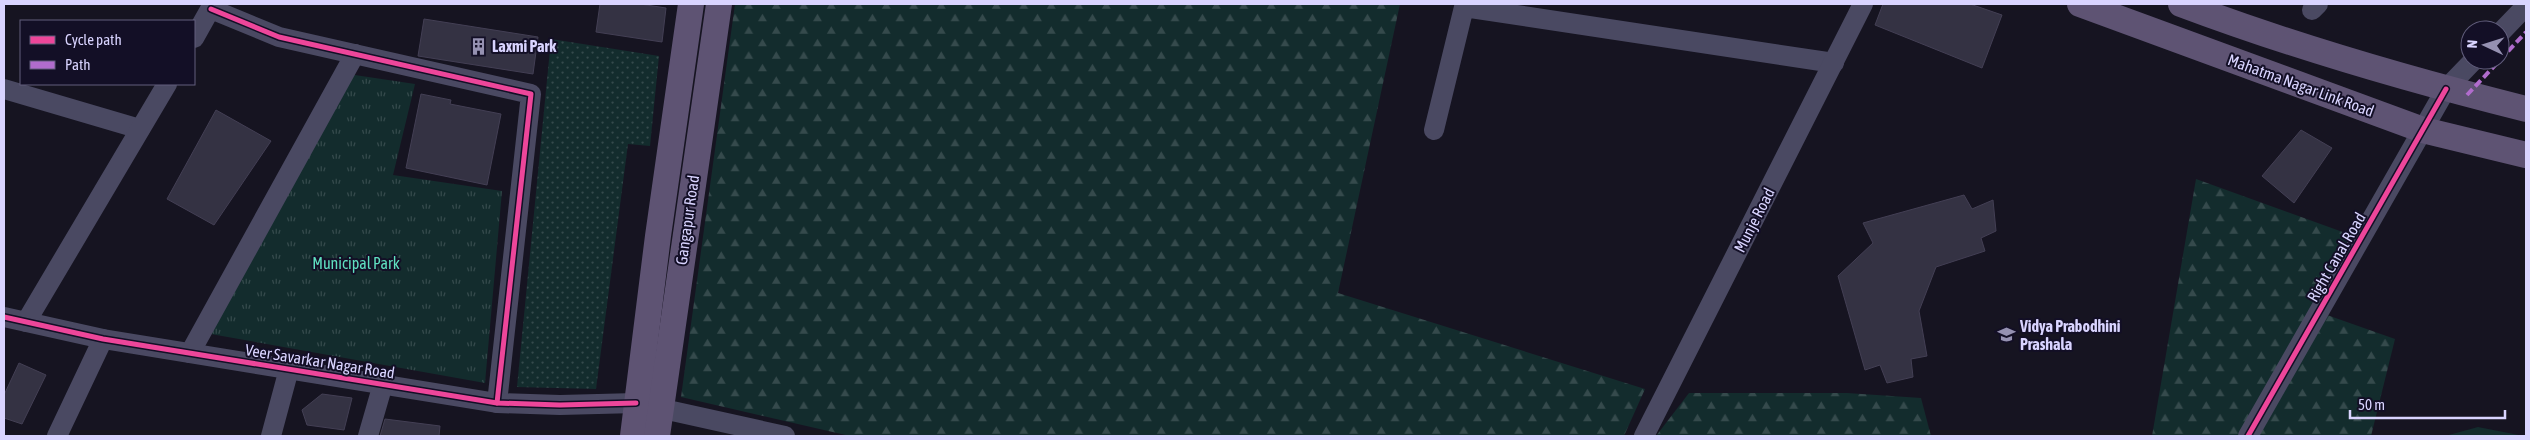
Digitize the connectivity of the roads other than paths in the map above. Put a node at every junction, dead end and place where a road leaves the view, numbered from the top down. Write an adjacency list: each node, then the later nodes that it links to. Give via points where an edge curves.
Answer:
1 (691, 4): 28 (main road, Gangapur Road)
2 (720, 4): 28 (main road, Gangapur Road)
3 (1863, 4): 11 (street, Munje Road)
4 (2080, 4): 19 (main road, Mahatma Nagar Link Road)
5 (2180, 4): 15 (main road, via 2230,23)
6 (212, 6): 9 (street); 10 (street, via 279,37)
7 (2526, 6): 8 (street)
8 (2510, 23)
9 (195, 36)
10 (355, 54): 24 (street); 27 (street, via 531,94)
11 (1834, 63): 18 (street, via 1464,7); 35 (street, Munje Road)
12 (2464, 70): 15 (street, Right Canal Road)
13 (166, 85): 17 (street)
14 (4, 89): 17 (street)
15 (2446, 89): 16 (main road); 19 (street, Right Canal Road)
16 (2526, 109)
17 (140, 129): 22 (street)
18 (1434, 130)
19 (2423, 130): 20 (main road, Mahatma Nagar Link Road); 36 (street, Right Canal Road)
20 (2526, 154)
21 (4, 318): 22 (street, Veer Savarkar Nagar Road)
22 (26, 322): 23 (street, Veer Savarkar Nagar Road)
23 (103, 339): 24 (street, Veer Savarkar Nagar Road); 29 (street)
24 (190, 353): 25 (street, Veer Savarkar Nagar Road)
25 (289, 369): 26 (street, Veer Savarkar Nagar Road); 30 (street)
26 (383, 384): 27 (street, Veer Savarkar Nagar Road); 31 (street)
27 (497, 402): 28 (street, Veer Savarkar Nagar Road)
28 (648, 405): 32 (main road, Gangapur Road); 33 (main road, Gangapur Road); 34 (street, Veer Savarkar Nagar Road)
29 (57, 436)
30 (270, 436)
31 (368, 436)
32 (633, 436)
33 (657, 436)
34 (785, 436)
35 (1644, 436)
36 (2248, 436)

